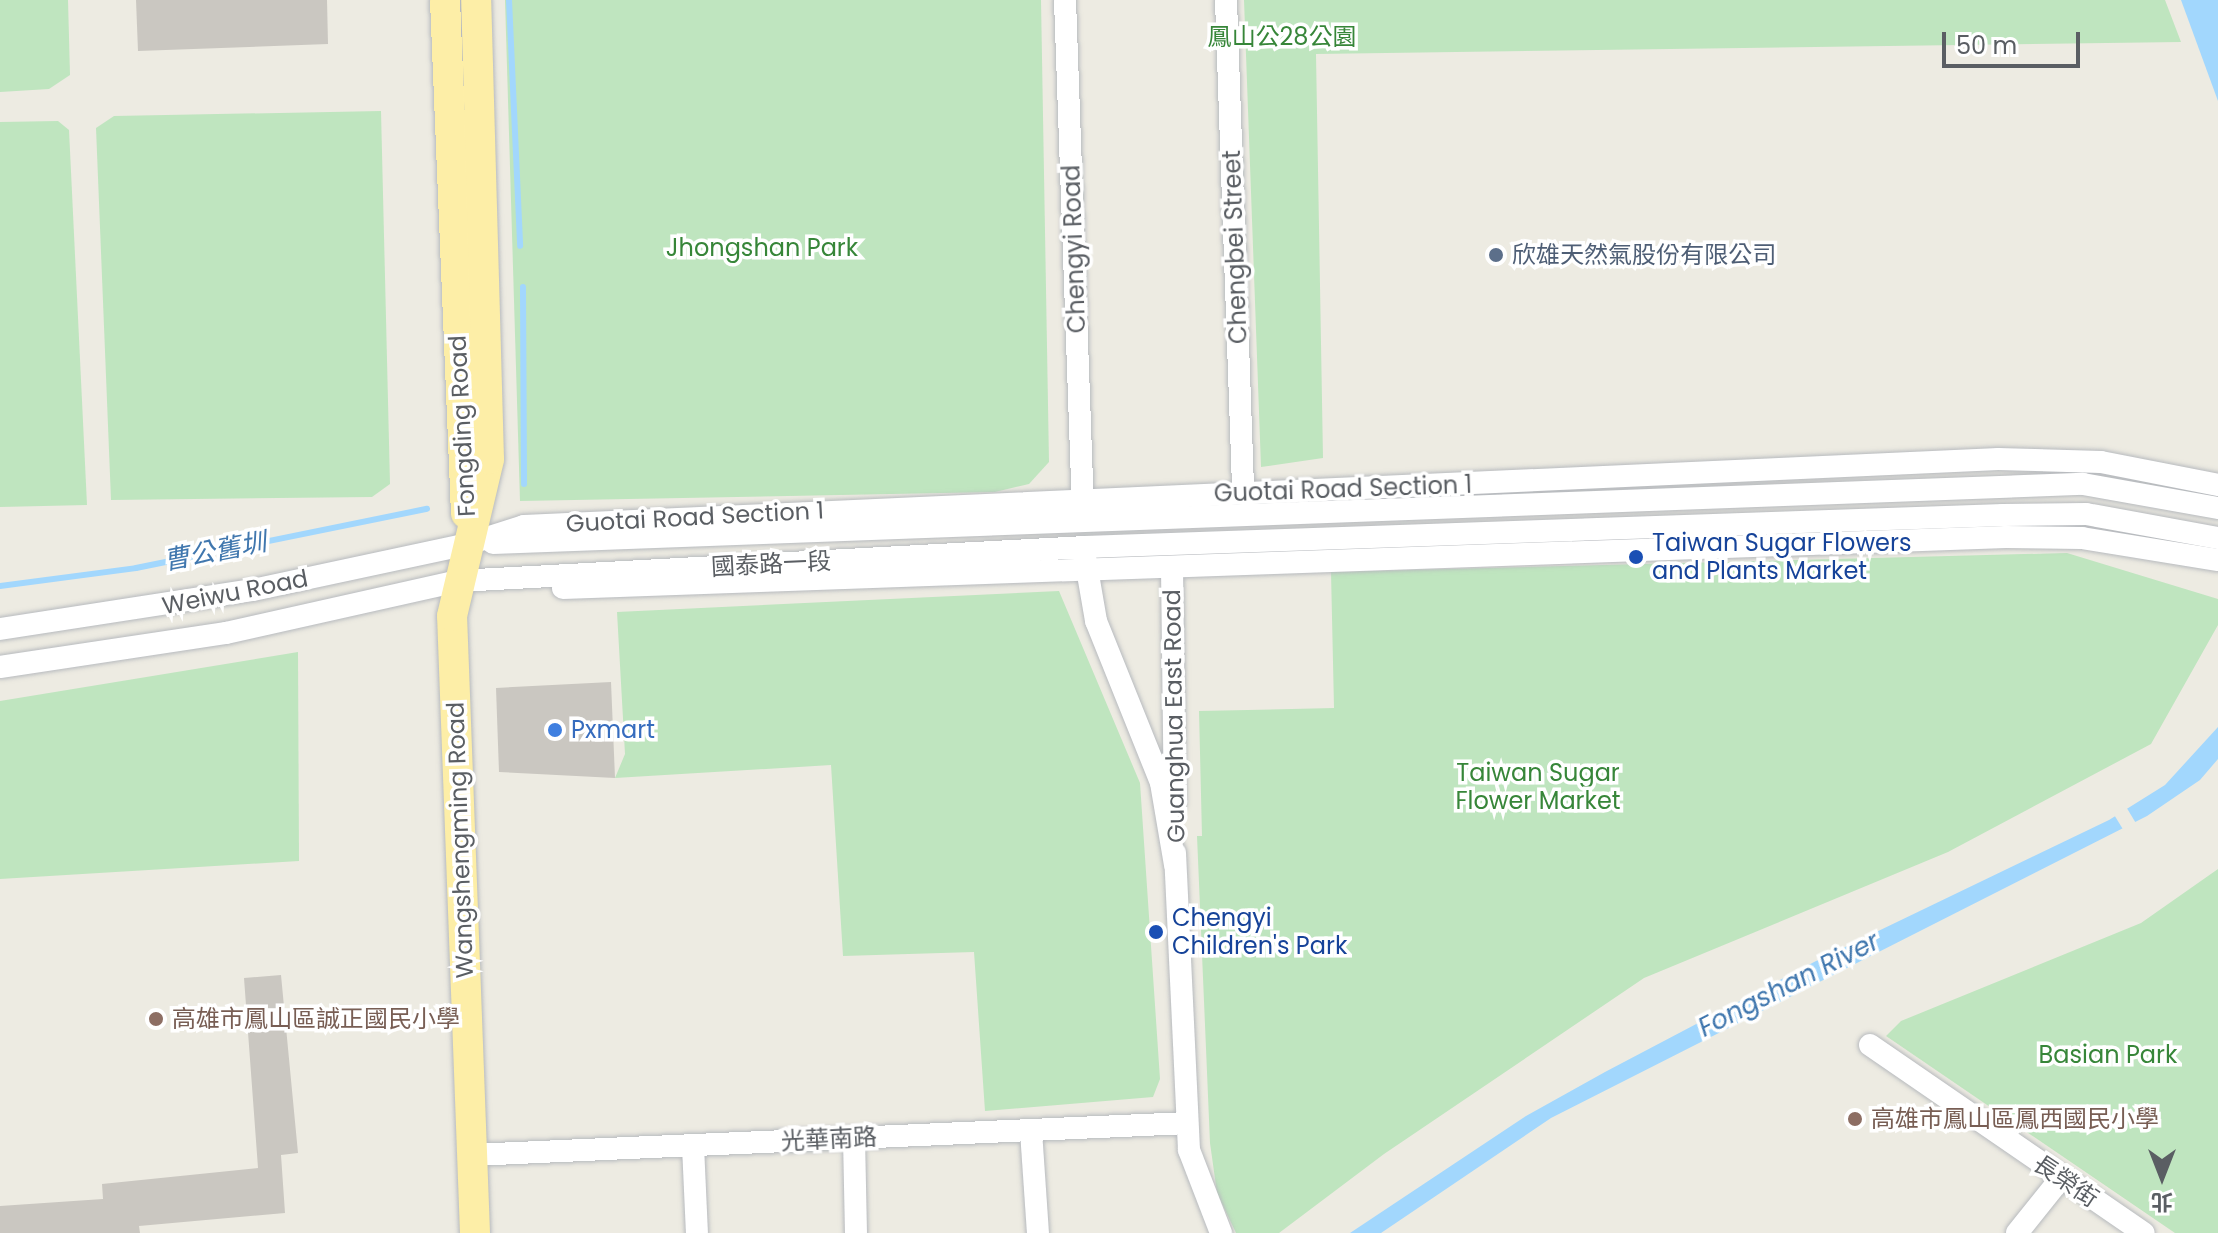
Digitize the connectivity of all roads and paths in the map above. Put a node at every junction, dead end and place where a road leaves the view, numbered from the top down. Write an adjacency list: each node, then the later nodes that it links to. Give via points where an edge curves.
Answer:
1 (445, 0): 11 (main road, Fongding Road)
2 (476, 0): 11 (main road, Fongding Road, via 489,459)
3 (1065, 0): 7 (street, Chengyi Road)
4 (1226, 0): 6 (street, Chengbei Street)
5 (2218, 485): 6 (street, Guotai Road Section 1, via 2101,462 1998,459)
6 (1243, 494): 7 (street, Guotai Road Section 1)
7 (1083, 498): 9 (street, Guanghua East Road); 11 (street, Guotai Road Section 1, via 524,526)
8 (2218, 508): 9 (street, Guotai Road Section 1, via 2083,484)
9 (1084, 521): 11 (street, 國泰路一段); 12 (street, Guanghua East Road)
10 (2218, 538): 12 (street, Guotai Road Section 1, via 2086,514)
11 (468, 544): 17 (main road, Wangshengming Road); 18 (street, Weiwu Road, via 178,605)
12 (1085, 547): 14 (street, 國泰路一段); 16 (street, Guanghua East Road)
13 (2218, 560): 15 (street, via 2082,538 2006,537)
14 (963, 565): 16 (street); 17 (street, 國泰路一段)
15 (1172, 568): 16 (street); 20 (street, Guanghua East Road)
16 (1086, 571): 20 (street, Guanghua East Road, via 1096,621 1161,783)
17 (458, 581): 19 (street, Weiwu Road, via 226,633); 26 (main road, Wangshengming Road, via 452,616)
18 (0, 629)
19 (0, 667)
20 (1175, 865): 22 (street, Guanghua East Road)
21 (1870, 1045): 27 (street, 長榮街)
22 (1187, 1123): 23 (street, 光華南路); 32 (street, Guanghua East Road, via 1189,1150)
23 (1031, 1131): 24 (street, 光華南路); 31 (street)
24 (854, 1138): 25 (street, 光華南路); 30 (street)
25 (693, 1146): 26 (street, 光華南路); 29 (street)
26 (472, 1155): 28 (main road, Wangshengming Road)
27 (2061, 1178): 33 (street); 34 (street, 長榮街)
28 (475, 1233)
29 (697, 1233)
30 (856, 1233)
31 (1038, 1233)
32 (1221, 1233)
33 (2017, 1233)
34 (2144, 1233)

